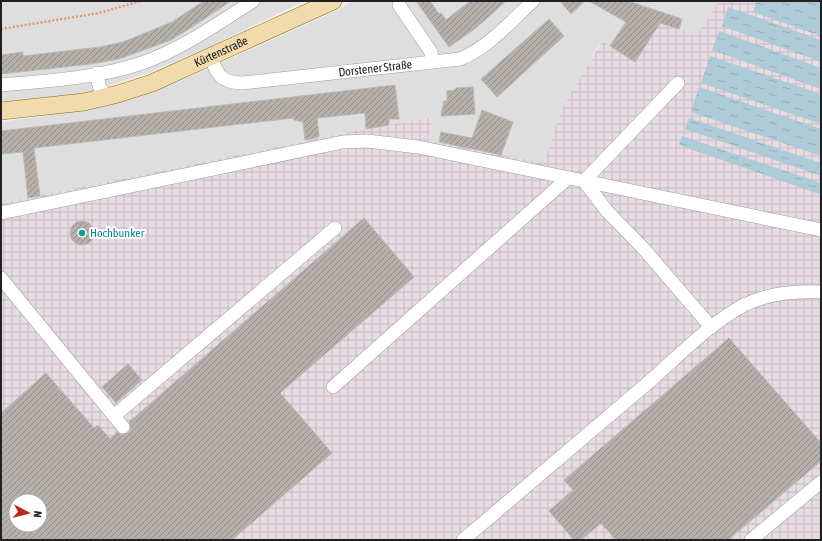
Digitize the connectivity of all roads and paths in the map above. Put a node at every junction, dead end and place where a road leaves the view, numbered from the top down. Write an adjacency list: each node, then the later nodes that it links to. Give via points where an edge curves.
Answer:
1 (141, 1): 6 (path, via 99,13)
2 (253, 1): 9 (street, Kürtenstraße, via 205,33 161,55 141,63)
3 (533, 1): 8 (street, Dorstener Straße, via 472,54 460,59)
4 (330, 2): 7 (main road, Kürtenstraße)
5 (399, 5): 8 (street, via 431,52)
6 (1, 29)
7 (210, 57): 8 (street, Dorstener Straße, via 217,72 225,81 243,83); 12 (main road, Kürtenstraße, via 152,83)
8 (432, 62)
9 (97, 73): 11 (street, Kürtenstraße); 12 (street, via 99,86)
10 (678, 83): 15 (street)
11 (1, 85)
12 (106, 97): 13 (main road, Kürtenstraße, via 84,102)
13 (1, 111)
14 (568, 178): 15 (street); 16 (street, via 418,147 367,141 343,142); 22 (street)
15 (584, 182): 18 (street); 21 (street)
16 (1, 213)
17 (335, 228): 23 (street)
18 (821, 230)
19 (1, 278): 23 (street)
20 (821, 292): 21 (street, via 798,291 772,295 745,305)
21 (711, 327): 26 (street)
22 (333, 388)
23 (114, 416): 24 (street)
24 (123, 427)
25 (821, 482): 27 (street)
26 (463, 540)
27 (751, 540)

